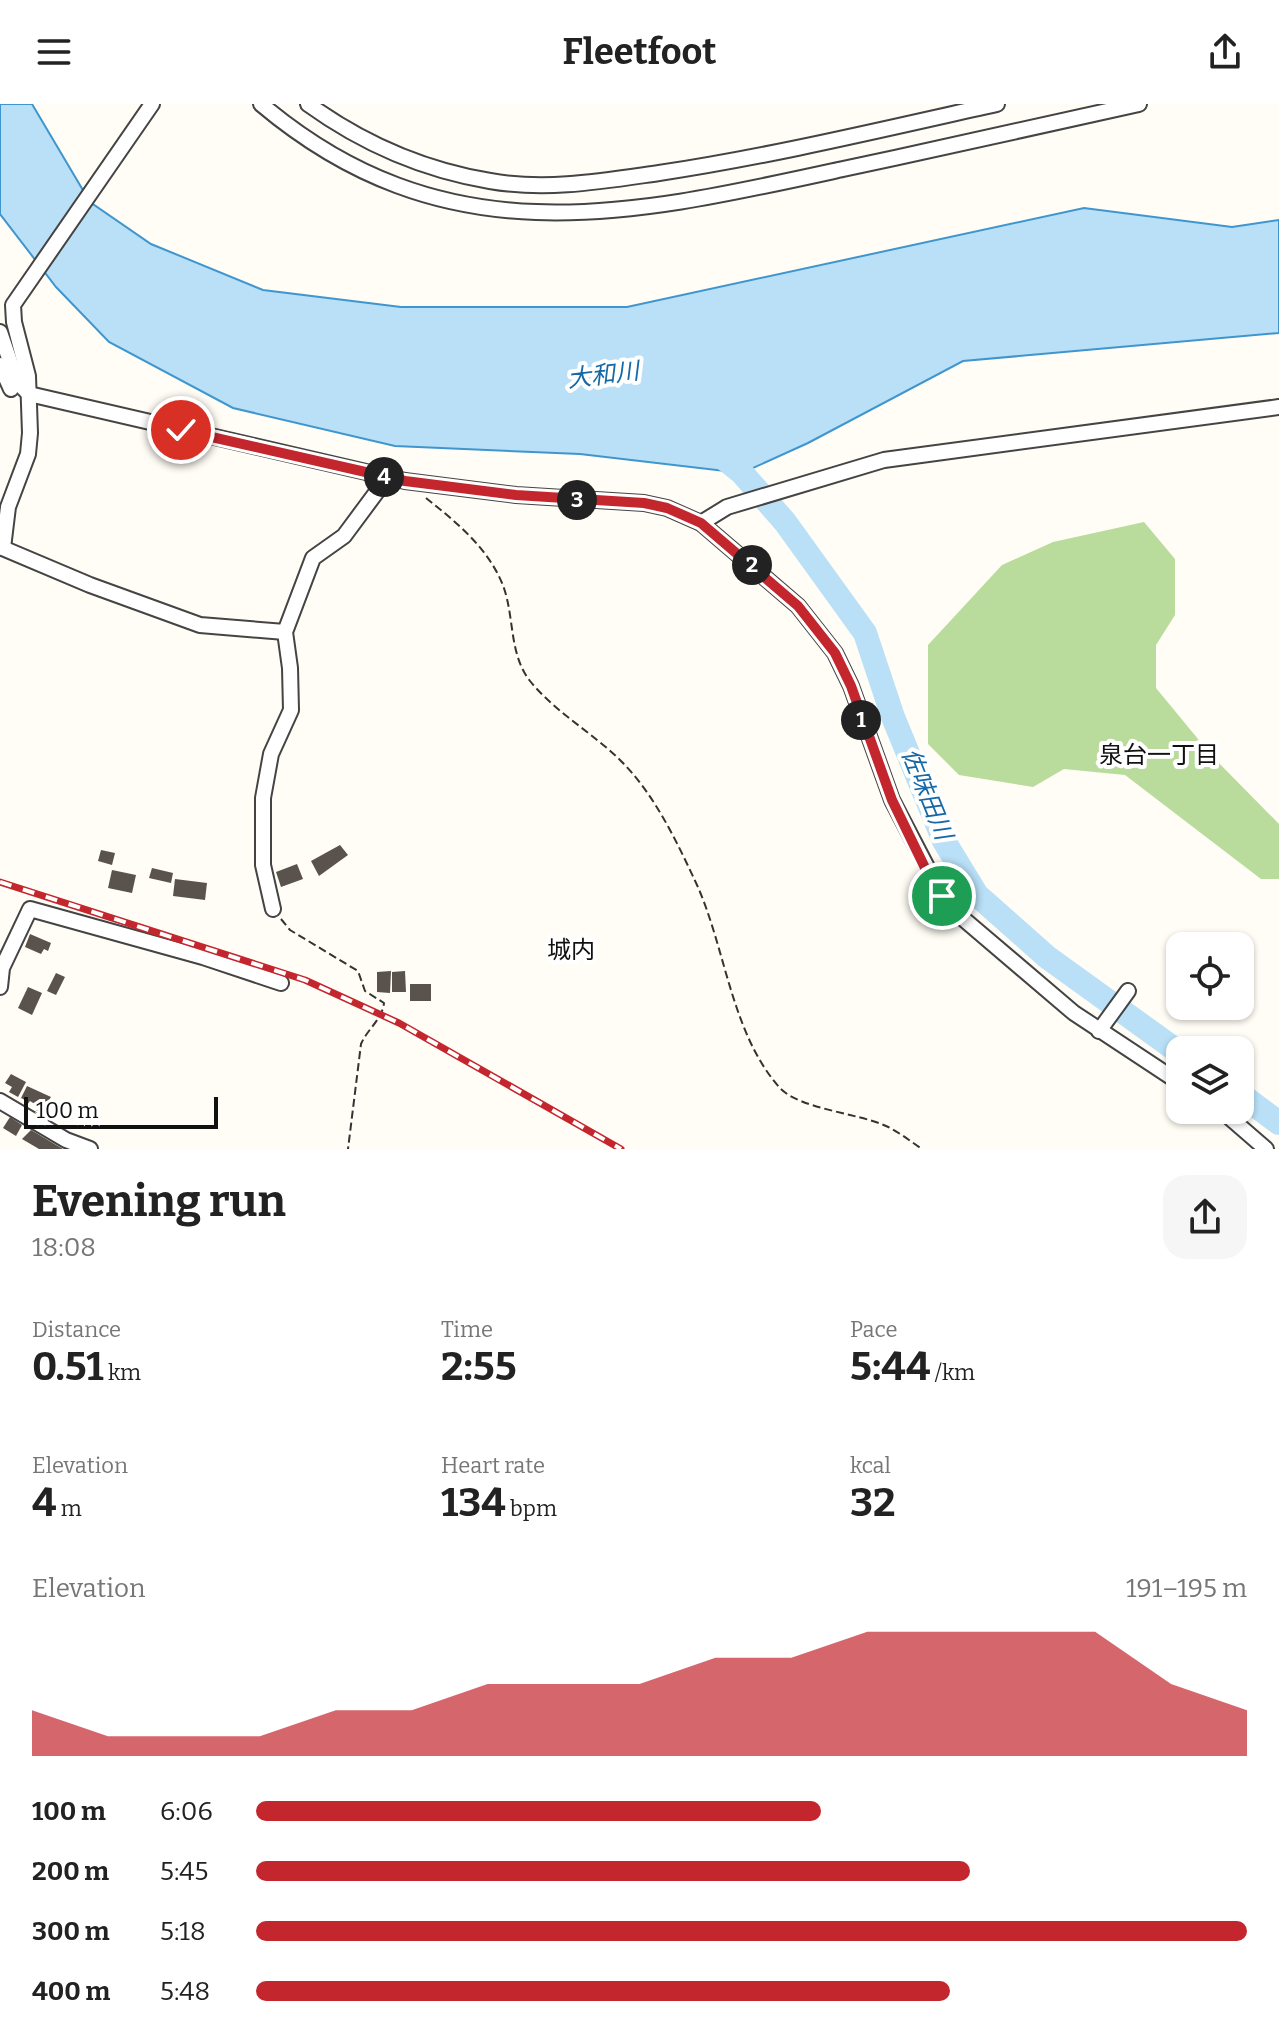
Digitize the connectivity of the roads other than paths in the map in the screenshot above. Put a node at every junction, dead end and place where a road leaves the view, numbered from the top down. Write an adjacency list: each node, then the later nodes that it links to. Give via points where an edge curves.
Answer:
1 (152, 104): 8 (street, via 17,298 12,313)
2 (261, 104): 5 (street, via 300,136 389,184 462,206 548,215 704,198)
3 (308, 104): 4 (street, via 352,133 437,169 491,182 573,185 781,151)
4 (997, 104)
5 (1132, 105)
6 (0, 332): 8 (street, via 17,382)
7 (0, 365): 8 (street, via 14,394)
8 (29, 394): 10 (street); 12 (street, via 28,454 8,507)
9 (1279, 407): 11 (street, via 895,458 727,507)
10 (387, 478): 11 (street, via 516,495 644,503); 13 (street, via 344,536 313,558)
11 (701, 523): 18 (street, via 798,606 835,653 892,800 942,896 980,934)
12 (1, 547): 13 (street, via 200,625)
13 (285, 632): 14 (street, via 291,710 271,754 263,798 263,865)
14 (273, 909)
15 (281, 983): 16 (street, via 30,909 2,968)
16 (0, 987)
17 (1128, 991): 18 (street)
18 (1101, 1027): 19 (street)
19 (1166, 1073)
20 (0, 1101): 22 (street)
21 (1237, 1124): 23 (street)
22 (90, 1149)
23 (1266, 1149)

